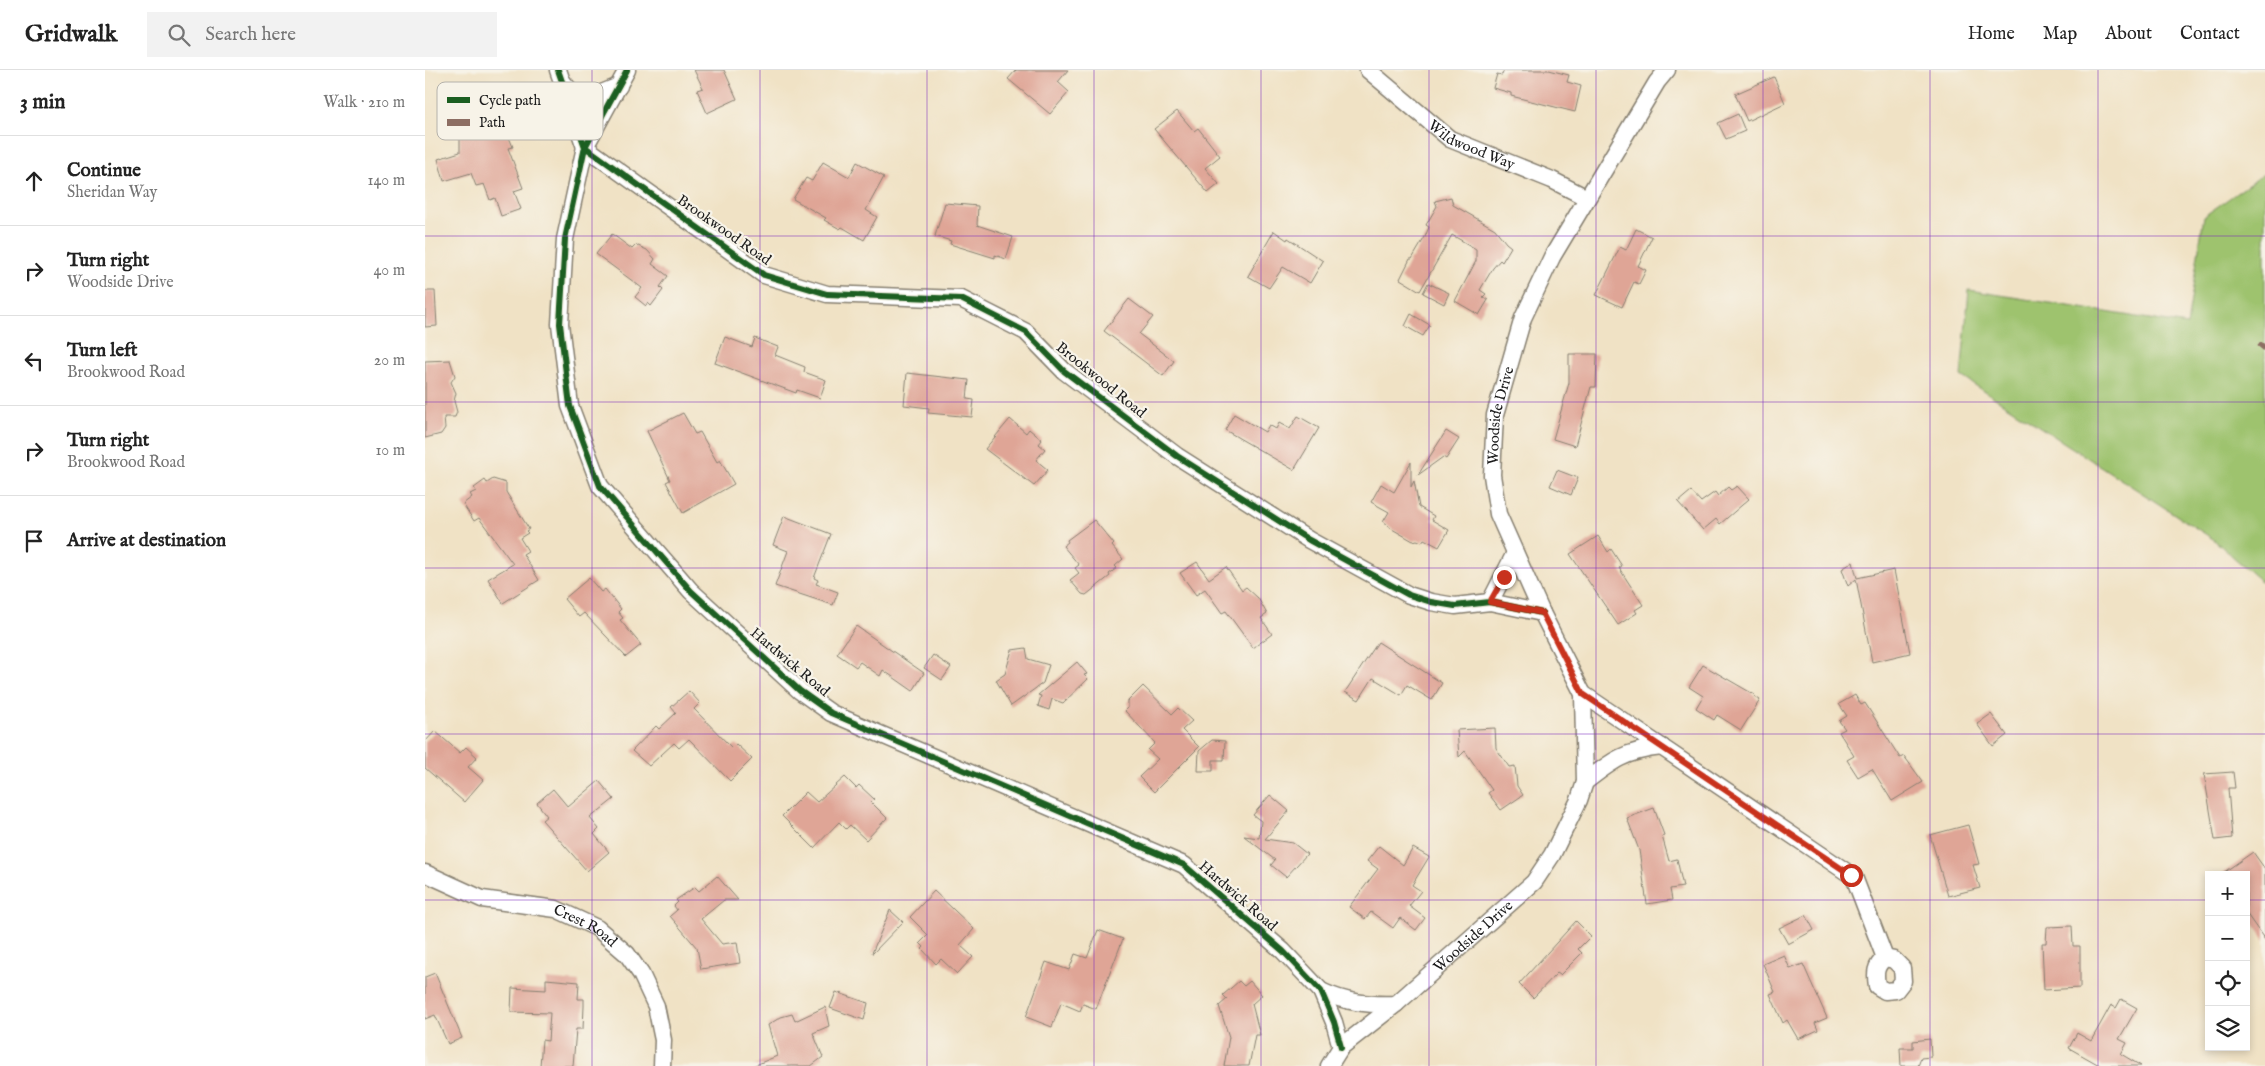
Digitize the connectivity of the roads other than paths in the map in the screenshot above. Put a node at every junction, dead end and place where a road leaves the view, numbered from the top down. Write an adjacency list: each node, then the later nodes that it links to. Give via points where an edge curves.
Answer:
1 (627, 70): 4 (street, Hardwick Road)
2 (1368, 70): 10 (street, Wildwood Way, via 1450,139 1552,180)
3 (1667, 70): 10 (street, Woodside Drive)
4 (619, 86): 5 (street); 6 (street, Hardwick Road)
5 (603, 92)
6 (603, 115)
7 (583, 140): 9 (street)
8 (589, 140): 9 (street, Hardwick Road)
9 (585, 147): 12 (street, Brookwood Road, via 764,275 827,294 961,299 1026,332 1064,371 1177,456 1309,540 1409,595 1455,606); 19 (street, Hardwick Road, via 565,239 560,324 570,406 599,486 691,591 800,691 831,713 1184,865 1283,951)
10 (1587, 198): 11 (street, Woodside Drive, via 1552,257 1523,318 1495,415 1492,475 1498,514)
11 (1515, 553): 12 (street); 13 (street, Woodside Drive)
12 (1490, 602): 13 (street, Brookwood Road)
13 (1542, 613): 14 (street, Woodside Drive)
14 (1583, 694): 15 (street); 16 (street, Woodside Drive)
15 (1662, 747): 16 (street, via 1638,750 1612,760); 18 (street, via 1854,877)
16 (1585, 782): 20 (street, Woodside Drive, via 1552,855 1534,882)
17 (425, 872): 22 (street, Crest Road, via 482,899 556,909 597,928 627,954 641,974 656,1006 663,1040)
18 (1885, 958)
19 (1321, 990): 20 (street, via 1340,1000 1370,1005); 21 (street, Hardwick Road)
20 (1396, 1004): 21 (street, Woodside Drive)
21 (1341, 1047): 23 (street, Woodside Drive)
22 (662, 1066)
23 (1329, 1066)

